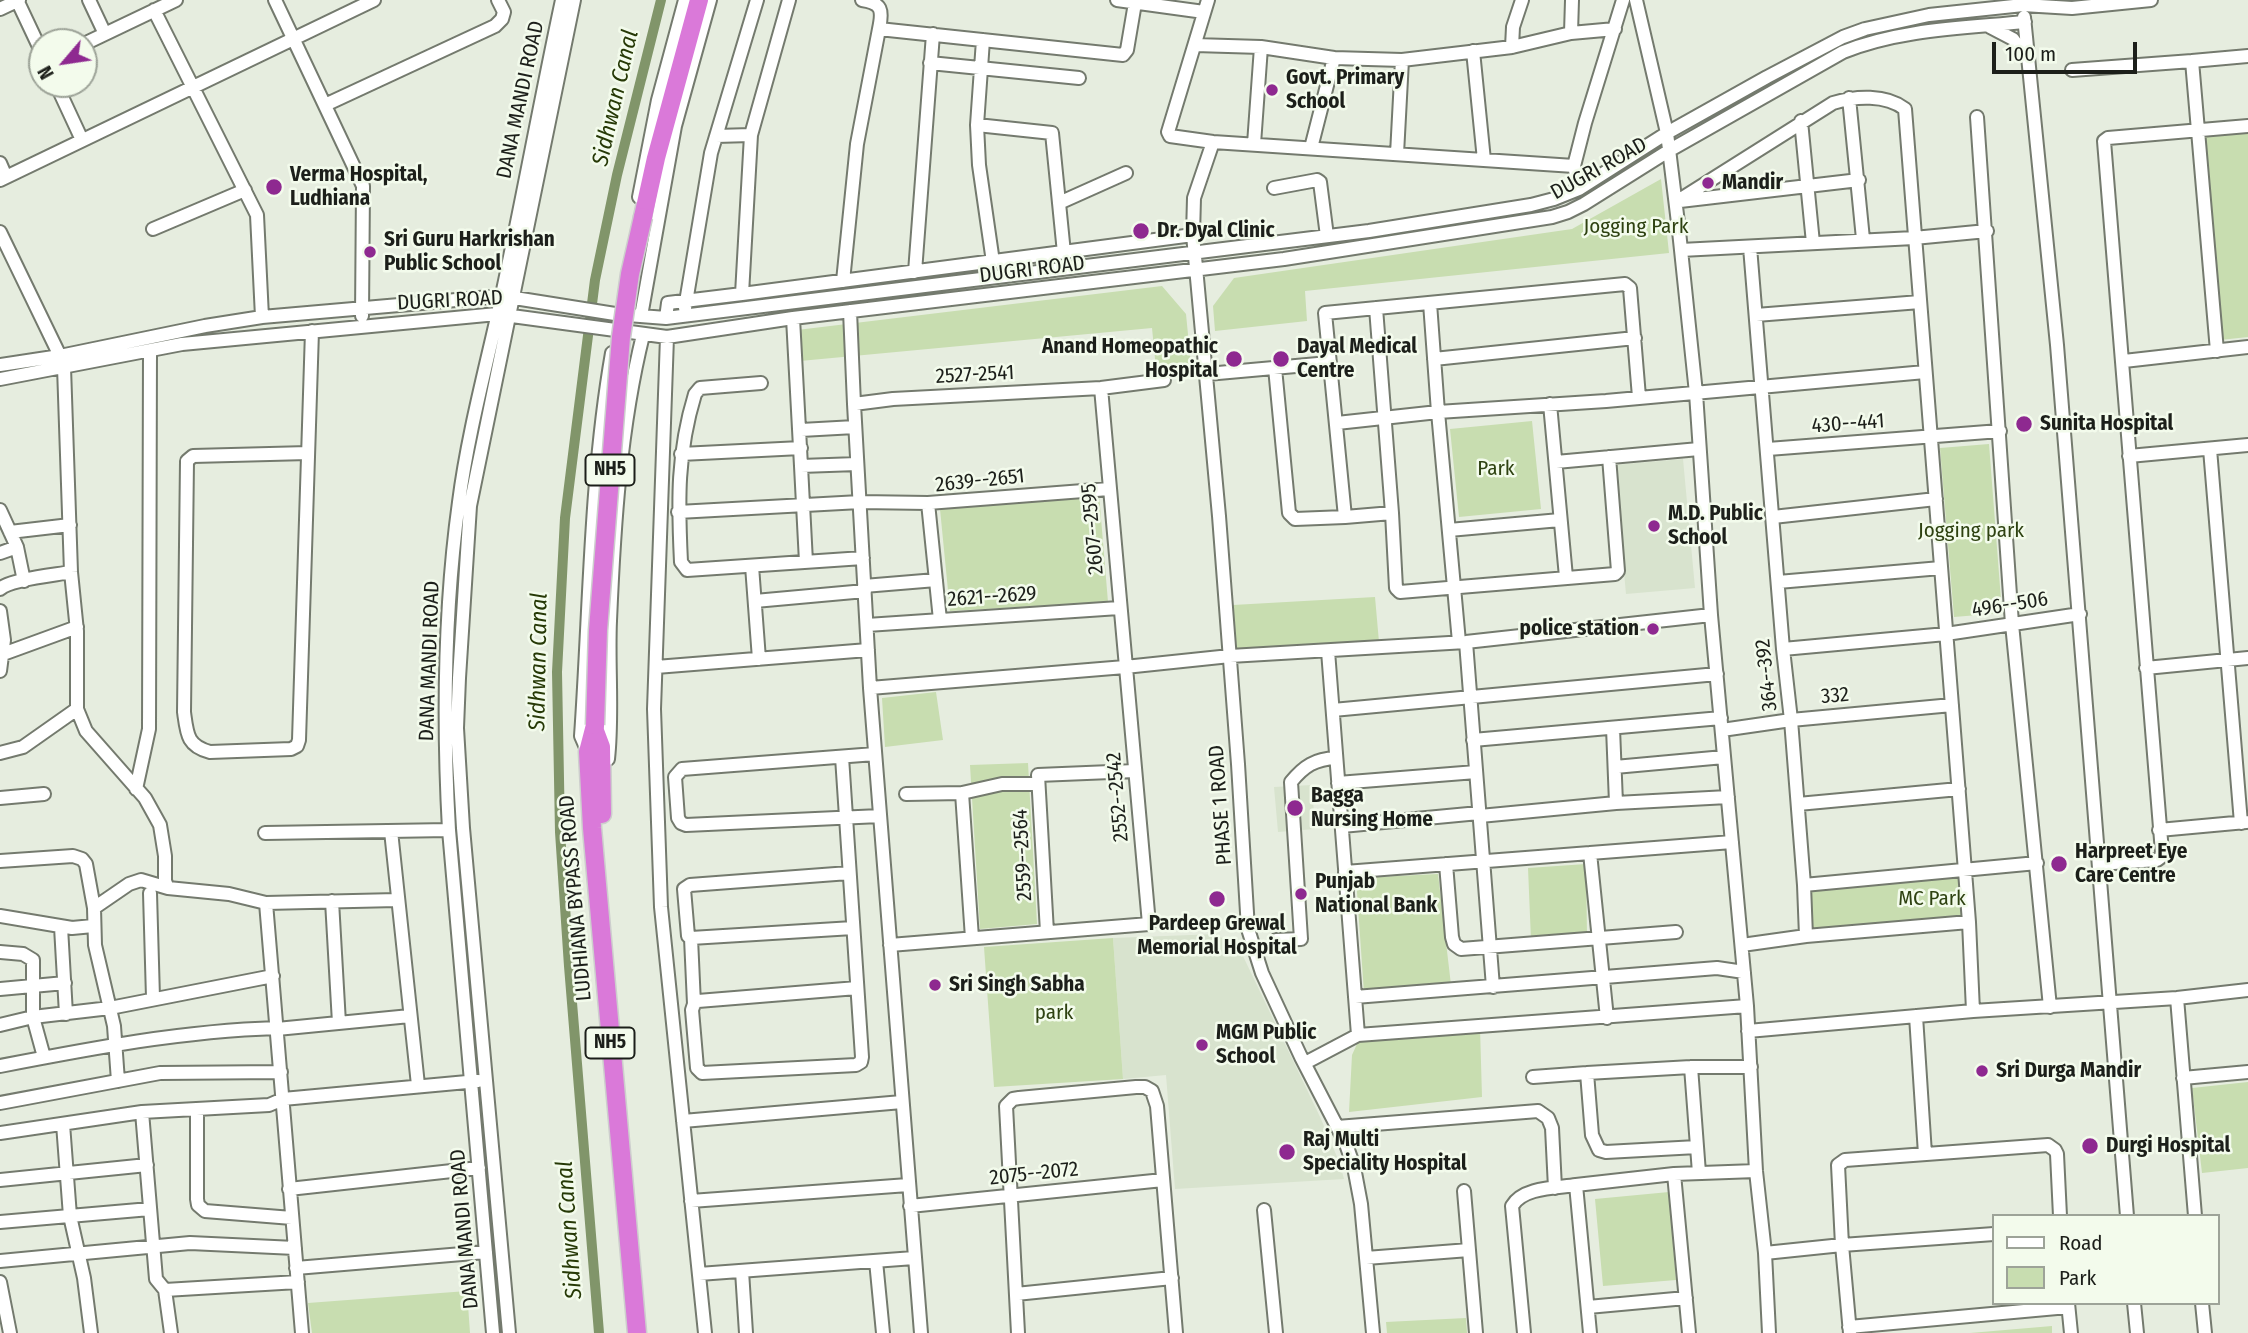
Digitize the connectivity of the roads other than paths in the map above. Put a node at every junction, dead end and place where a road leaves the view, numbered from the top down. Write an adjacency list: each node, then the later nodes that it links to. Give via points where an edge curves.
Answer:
1 (18, 0): 23 (street); 27 (street)
2 (89, 0): 31 (street)
3 (176, 0): 24 (street)
4 (275, 0): 34 (street)
5 (373, 0): 34 (street)
6 (498, 0): 52 (street, via 504,12 495,26)
7 (562, 0): 96 (street, DANA MANDI ROAD)
8 (574, 0): 96 (street)
9 (685, 0): 103 (street, via 649,146)
10 (699, 0): 215 (highway, NH5, bridge, via 630,274 598,630)
11 (710, 0): 106 (street, via 675,126)
12 (757, 0): 60 (street)
13 (789, 0): 59 (street)
14 (862, 0): 28 (street, via 878,6 882,15)
15 (1522, 0): 38 (street)
16 (1572, 0): 30 (street)
17 (1623, 0): 29 (street)
18 (1636, 0): 58 (street)
19 (2151, 0): 21 (street, DUGRI ROAD, via 2072,8)
20 (1127, 1): 22 (street); 35 (street, via 1127,50 1123,55)
21 (2023, 2): 25 (street); 58 (street, DUGRI ROAD, via 1865,29)
22 (1206, 6): 36 (street)
23 (0, 9)
24 (154, 10): 31 (street); 49 (street)
25 (2025, 22): 26 (street, DUGRI ROAD); 45 (street)
26 (1989, 26): 45 (street, via 2013,39); 65 (street, DUGRI ROAD, via 1866,43 1829,58)
27 (31, 28)
28 (879, 29): 32 (street); 94 (street, via 857,144)
29 (1615, 29): 30 (street); 69 (street)
30 (1571, 33): 38 (street)
31 (105, 34): 33 (street)
32 (933, 34): 35 (street); 44 (street)
33 (98, 37)
34 (294, 38): 49 (street); 52 (street)
35 (983, 40): 46 (street)
36 (1195, 45): 37 (street); 62 (street, via 1168,135)
37 (1261, 47): 41 (street); 63 (street)
38 (1512, 47): 39 (street)
39 (1472, 51): 42 (street); 67 (street)
40 (2248, 56): 43 (street)
41 (1334, 58): 42 (street); 64 (street)
42 (1402, 60): 66 (street)
43 (2192, 61): 47 (street); 57 (street)
44 (930, 63): 46 (street); 93 (street)
45 (2029, 63): 187 (street)
46 (981, 69): 48 (street); 55 (street)
47 (2072, 70)
48 (1079, 78)
49 (193, 88): 61 (street); 76 (street)
50 (62, 98): 61 (street)
51 (1849, 98): 54 (street); 72 (street); 84 (street, via 1871,98 1905,109)
52 (325, 105): 100 (street, via 363,186)
53 (1977, 117): 80 (street)
54 (1801, 121): 73 (street); 77 (street)
55 (977, 125): 78 (street, via 1052,133); 91 (street)
56 (2248, 126): 57 (street)
57 (2197, 131): 119 (street); 122 (street, via 2105,141)
58 (1667, 133): 65 (street); 75 (street, DUGRI ROAD)
59 (751, 135): 60 (street); 95 (street)
60 (716, 136): 97 (street)
61 (82, 140): 71 (street)
62 (1213, 142): 63 (street); 82 (street, PHASE 1 ROAD, via 1194,198)
63 (1254, 144): 64 (street)
64 (1311, 148): 66 (street)
65 (1670, 150): 77 (street); 92 (street, DUGRI ROAD, via 1584,204 1552,217)
66 (1396, 154): 67 (street)
67 (1485, 160): 69 (street)
68 (0, 163): 71 (street)
69 (1574, 166): 75 (street)
70 (1126, 173): 78 (street)
71 (3, 178)
72 (1858, 180): 73 (street); 85 (street)
73 (1808, 187): 77 (street); 86 (street)
74 (1274, 188): 83 (street, via 1320,182)
75 (1579, 189): 83 (street, DUGRI ROAD, via 1531,205)
76 (244, 190): 79 (street); 108 (street, via 257,215)
77 (1676, 202): 88 (street)
78 (1059, 203): 89 (street)
79 (153, 229)
80 (1987, 231): 84 (street); 142 (street)
81 (0, 232): 121 (street)
82 (1193, 235): 89 (street); 90 (street, PHASE 1 ROAD)
83 (1327, 236): 90 (street, DUGRI ROAD)
84 (1914, 238): 85 (street); 98 (street)
85 (1863, 239): 86 (street)
86 (1813, 243): 87 (street)
87 (1750, 247): 88 (street); 105 (street, 364--392)
88 (1681, 250): 133 (street)
89 (1064, 253): 91 (street)
90 (1195, 253): 92 (street, PHASE 1 ROAD); 107 (street, DUGRI ROAD)
91 (993, 262): 93 (street)
92 (1197, 269): 102 (street, DUGRI ROAD); 127 (street, PHASE 1 ROAD)
93 (915, 272): 94 (street)
94 (843, 281): 95 (street)
95 (742, 294): 97 (street)
96 (508, 297): 100 (street, DUGRI ROAD); 103 (street, DUGRI ROAD); 104 (street, DANA MANDI ROAD)
97 (687, 300): 107 (street); 109 (street, via 668,303)
98 (1920, 302): 105 (street); 126 (street)
99 (1430, 303): 101 (street); 116 (street, via 1625,284 1630,288); 120 (street)
100 (362, 308): 108 (street, DUGRI ROAD); 111 (street)
101 (1376, 308): 123 (street, via 1325,313); 138 (street)
102 (850, 311): 110 (street, DUGRI ROAD); 135 (street)
103 (617, 314): 106 (street, DUGRI ROAD); 113 (street)
104 (504, 315): 111 (street, DUGRI ROAD); 113 (street, DUGRI ROAD); 246 (street, DANA MANDI ROAD, via 467,448 455,544 445,751); 326 (street, via 470,506 457,728)
105 (1756, 315): 131 (street, 364--392)
106 (641, 316): 109 (street, DUGRI ROAD)
107 (684, 316): 109 (street, DUGRI ROAD)
108 (262, 317): 121 (street, DUGRI ROAD)
109 (666, 318)
110 (793, 318): 115 (street, DUGRI ROAD); 141 (street)
111 (362, 326): 112 (street, DUGRI ROAD)
112 (312, 331): 118 (street, DUGRI ROAD); 149 (street)
113 (615, 331): 114 (street, DUGRI ROAD); 218 (street, via 604,401 589,575 581,736)
114 (643, 335): 115 (street, DUGRI ROAD); 229 (street, via 629,399 617,516 609,747)
115 (667, 337): 203 (street)
116 (1635, 338): 120 (street); 134 (street)
117 (2248, 347): 119 (street)
118 (150, 350): 121 (street, DUGRI ROAD); 232 (street, via 149,729)
119 (2217, 351): 122 (street)
120 (1434, 359): 137 (street)
121 (62, 361): 124 (street, DUGRI ROAD); 128 (street, DUGRI ROAD); 167 (street)
122 (2124, 361): 151 (street)
123 (1329, 363): 125 (street); 139 (street)
124 (0, 365)
125 (1275, 368): 127 (street); 164 (street, via 1289,513 1294,519)
126 (1926, 372): 131 (street); 143 (street)
127 (1207, 374): 199 (street, PHASE 1 ROAD)
128 (0, 379)
129 (1164, 380): 132 (street, 2527-2541)
130 (761, 383): 150 (street, via 700,388)
131 (1761, 386): 133 (street); 147 (street, 364--392)
132 (1101, 388): 135 (street, 2527-2541); 156 (street, 2607--2595)
133 (1696, 393): 134 (street); 146 (street)
134 (1639, 397): 136 (street)
135 (854, 404): 140 (street)
136 (1550, 404): 137 (street); 153 (street)
137 (1438, 412): 138 (street); 168 (street)
138 (1386, 417): 139 (street); 163 (street)
139 (1337, 423): 164 (street)
140 (855, 427): 141 (street); 154 (street)
141 (801, 430): 145 (street)
142 (2000, 431): 143 (street, 430--441); 190 (street)
143 (1931, 437): 147 (street, 430--441); 157 (street)
144 (2248, 445): 148 (street)
145 (801, 448): 150 (street); 155 (street)
146 (1699, 449): 152 (street); 188 (street)
147 (1768, 449): 165 (street, 364--392)
148 (2210, 449): 151 (street); 202 (street)
149 (308, 453): 149 (street, via 297,746 199,749 186,732 184,712 187,461 193,456)
150 (681, 454): 162 (street)
151 (2129, 456): 205 (street)
152 (1609, 457): 153 (street); 177 (street, via 1617,573)
153 (1556, 462): 166 (street)
154 (857, 464): 155 (street); 158 (street)
155 (802, 466): 160 (street)
156 (1109, 489): 159 (street, 2639--2651); 185 (street, 2607--2595)
157 (1936, 499): 165 (street); 175 (street)
158 (860, 502): 159 (street); 160 (street); 172 (street)
159 (928, 503): 178 (street, 2639--2651)
160 (804, 505): 162 (street); 173 (street)
161 (0, 510): 169 (street)
162 (678, 512): 174 (street, via 685,570)
163 (1392, 513): 164 (street); 181 (street, via 1397,590)
164 (1345, 517)
165 (1773, 517): 180 (street, 364--392)
166 (1560, 520): 168 (street); 177 (street)
167 (70, 525): 169 (street); 176 (street)
168 (1449, 530): 181 (street)
169 (10, 532): 170 (street)
170 (17, 547): 171 (street); 179 (street)
171 (0, 553)
172 (863, 558): 173 (street); 182 (street)
173 (806, 562): 174 (street)
174 (752, 566): 184 (street)
175 (1941, 568): 180 (street); 193 (street)
176 (71, 572): 179 (street); 192 (street)
177 (1566, 577): 181 (street)
178 (936, 580): 182 (street, 2621--2629); 189 (street, 2639--2651)
179 (24, 581): 183 (street)
180 (1778, 582): 195 (street, 364--392)
181 (1455, 586): 194 (street)
182 (865, 588): 184 (street, 2621--2629); 191 (street)
183 (0, 589)
184 (755, 601): 201 (street)
185 (1119, 608): 189 (street, 2621--2629); 204 (street, 2607--2595)
186 (0, 611): 198 (street)
187 (2080, 614): 190 (street, 496--506); 255 (street)
188 (1711, 615): 194 (street); 207 (street)
189 (940, 620): 191 (street, 2621--2629)
190 (2012, 624): 193 (street, 496--506); 254 (street)
191 (867, 625): 196 (street)
192 (77, 627): 198 (street); 211 (street)
193 (1946, 634): 195 (street, 496--506); 210 (street)
194 (1462, 642): 197 (street); 209 (street)
195 (1783, 649): 213 (street, 364--392)
196 (868, 650): 201 (street); 208 (street)
197 (1328, 651): 199 (street); 212 (street)
198 (4, 654): 206 (street)
199 (1230, 656): 204 (street); 315 (street, PHASE 1 ROAD, via 1248,929 1262,973)
200 (2248, 658): 202 (street)
201 (759, 659): 203 (street)
202 (2228, 660): 205 (street); 244 (street)
203 (656, 667): 228 (street)
204 (1125, 667): 208 (street); 225 (street, 2552--2542)
205 (2146, 668): 247 (street)
206 (0, 671)
207 (1717, 674): 209 (street); 214 (street)
208 (870, 688): 220 (street)
209 (1469, 697): 212 (street); 217 (street)
210 (1952, 705): 213 (street, 332); 233 (street)
211 (77, 709): 219 (street, via 23,747); 232 (street, via 86,731)
212 (1333, 710): 223 (street)
213 (1791, 720): 214 (street, 332); 240 (street, 364--392)
214 (1721, 724): 216 (street, 332); 222 (street)
215 (595, 727): 218 (highway, NH5); 229 (highway, NH5)
216 (1613, 728): 217 (street, 332); 224 (street)
217 (1473, 740): 226 (street)
218 (588, 752): 394 (highway, LUDHIANA BYPASS ROAD / NH5)
219 (0, 754)
220 (876, 754): 221 (street); 243 (street)
221 (842, 757): 227 (street); 242 (street)
222 (1724, 757): 224 (street); 237 (street)
223 (1336, 758): 231 (street); 279 (street, via 1320,759 1301,769 1291,782 1301,939)
224 (1615, 767): 239 (street)
225 (1135, 771): 230 (street); 274 (street, 2552--2542, via 1149,924)
226 (1476, 772): 231 (street); 241 (street)
227 (677, 773): 228 (street); 242 (street, via 678,818 686,825)
228 (657, 775): 263 (street)
229 (603, 777): 395 (highway, LUDHIANA BYPASS ROAD / NH5, via 602,827)
230 (1038, 780): 234 (street); 274 (street, 2559--2564)
231 (1338, 783): 245 (street)
232 (136, 789): 261 (street, via 160,825)
233 (1959, 789): 240 (street); 257 (street)
234 (962, 793): 236 (street); 277 (street)
235 (44, 794): 238 (street)
236 (906, 794)
237 (1728, 797): 239 (street); 250 (street)
238 (0, 798)
239 (1616, 803): 241 (street)
240 (1798, 804): 260 (street, 364--392)
241 (1480, 815): 245 (street); 253 (street)
242 (846, 816): 243 (street); 259 (street)
243 (880, 816): 281 (street)
244 (2244, 823): 247 (street)
245 (1342, 826): 258 (street)
246 (449, 830): 248 (street); 325 (street, DANA MANDI ROAD)
247 (2159, 830): 255 (street, via 2162,852 2157,860)
248 (391, 831): 249 (street); 265 (street)
249 (265, 833)
250 (1732, 842): 251 (street); 282 (street)
251 (1590, 853): 253 (street); 280 (street)
252 (0, 861): 268 (street, via 82,859)
253 (1484, 861): 256 (street); 283 (street)
254 (2037, 863): 257 (street); 300 (street)
255 (2099, 863): 297 (street)
256 (1446, 864): 258 (street); 283 (street, via 1454,944 1461,949)
257 (1965, 870): 260 (street); 270 (street)
258 (1345, 872): 295 (street)
259 (849, 873): 262 (street); 273 (street)
260 (1804, 885): 276 (street, 364--392)
261 (168, 888): 267 (street); 268 (street, via 141,880)
262 (684, 889): 263 (street); 278 (street)
263 (661, 890): 333 (street)
264 (150, 893): 294 (street)
265 (397, 900): 266 (street); 304 (street)
266 (332, 901): 267 (street); 308 (street)
267 (266, 903): 286 (street)
268 (94, 908): 271 (street)
269 (0, 916): 272 (street)
270 (1969, 922): 276 (street); 302 (street)
271 (93, 926): 272 (street); 301 (street)
272 (61, 927): 288 (street)
273 (853, 928): 278 (street); 291 (street)
274 (1047, 932): 277 (street)
275 (1676, 932): 280 (street)
276 (1806, 936): 282 (street)
277 (972, 938): 281 (street)
278 (691, 939): 298 (street)
279 (1276, 940)
280 (1599, 940): 283 (street); 287 (street)
281 (890, 945): 329 (street)
282 (1742, 945): 285 (street)
283 (1490, 948): 290 (street)
284 (0, 952): 289 (street, via 33,960)
285 (1744, 972): 287 (street, via 1717,968); 299 (street)
286 (272, 976): 294 (street); 310 (street)
287 (1603, 978): 290 (street); 307 (street)
288 (65, 984): 289 (street); 303 (street)
289 (35, 986): 292 (street); 306 (street)
290 (1493, 987): 295 (street)
291 (857, 988): 298 (street); 298 (street, via 862,1057 856,1065 702,1073 697,1069)
292 (0, 989)
293 (2248, 990): 296 (street)
294 (153, 998): 301 (street)
295 (1355, 998): 312 (street)
296 (2177, 998): 297 (street); 323 (street)
297 (2108, 1003): 300 (street); 358 (street)
298 (694, 1004)
299 (1747, 1006): 307 (street); 311 (street)
300 (2050, 1007): 302 (street)
301 (110, 1008): 303 (street); 313 (street)
302 (1973, 1011): 305 (street)
303 (65, 1014): 306 (street)
304 (410, 1016): 308 (street); 327 (street)
305 (1916, 1016): 311 (street); 338 (street)
306 (33, 1017): 309 (street); 314 (street)
307 (1607, 1018): 312 (street)
308 (339, 1023): 310 (street)
309 (0, 1025)
310 (277, 1029): 313 (street); 319 (street)
311 (1748, 1031): 318 (street)
312 (1358, 1035): 315 (street)
313 (114, 1043): 314 (street); 324 (street)
314 (44, 1057): 316 (street)
315 (1305, 1063): 335 (street, PHASE 1 ROAD)
316 (0, 1066)
317 (1691, 1067): 318 (street); 321 (street); 337 (street)
318 (1751, 1067): 341 (street)
319 (281, 1072): 324 (street, via 160,1073); 328 (street)
320 (2248, 1072): 323 (street)
321 (1587, 1073): 322 (street); 337 (street, via 1592,1135 1599,1150)
322 (1533, 1077)
323 (2183, 1078): 359 (street)
324 (118, 1081): 330 (street)
325 (471, 1081): 326 (street); 327 (street); 340 (street, DANA MANDI ROAD)
326 (485, 1081): 393 (street)
327 (418, 1085): 328 (street)
328 (283, 1098): 331 (street, via 269,1105); 350 (street)
329 (902, 1102): 333 (street); 347 (street)
330 (0, 1103)
331 (197, 1109): 332 (street); 361 (street, via 200,1208)
332 (142, 1112): 334 (street); 339 (street)
333 (683, 1121): 353 (street)
334 (63, 1124): 336 (street); 342 (street)
335 (1337, 1127): 349 (street, via 1538,1111 1552,1128); 372 (street, PHASE 1 ROAD, via 1359,1187)
336 (0, 1133)
337 (1697, 1147): 343 (street)
338 (1925, 1154): 357 (street, via 2052,1146 2057,1154); 364 (street, via 1840,1161)
339 (147, 1165): 342 (street); 355 (street)
340 (479, 1168): 350 (street); 368 (street, DANA MANDI ROAD)
341 (1756, 1171): 343 (street); 370 (street)
342 (66, 1172): 345 (street); 360 (street)
343 (1699, 1173): 344 (street)
344 (1674, 1174): 348 (street); 382 (street)
345 (0, 1180)
346 (1163, 1180): 352 (street, 2075--2072); 352 (street, via 1157,1106 1152,1091 1145,1087 1019,1098 1005,1111); 378 (street)
347 (908, 1185): 353 (street); 354 (street)
348 (1576, 1185): 349 (street); 386 (street)
349 (1555, 1188): 405 (street, via 1525,1194 1512,1206)
350 (289, 1189): 361 (street)
351 (1464, 1191): 367 (street)
352 (1012, 1195): 354 (street, 2075--2072); 381 (street)
353 (691, 1201): 376 (street)
354 (910, 1206): 371 (street)
355 (150, 1209): 360 (street); 365 (street)
356 (1264, 1210): 402 (street)
357 (2060, 1214)
358 (2127, 1214)
359 (2195, 1214)
360 (70, 1216): 362 (street); 369 (street)
361 (292, 1217): 366 (street)
362 (0, 1222)
363 (1993, 1234): 364 (street)
364 (1842, 1245): 370 (street); 387 (street)
365 (153, 1247): 366 (street, via 190,1243); 369 (street); 380 (street, via 156,1279)
366 (295, 1248): 377 (street)
367 (1469, 1250): 372 (street); 404 (street)
368 (486, 1252): 377 (street); 392 (street, DANA MANDI ROAD)
369 (79, 1253): 373 (street); 389 (street)
370 (1765, 1253): 408 (street)
371 (914, 1258): 374 (street); 399 (street)
372 (1366, 1258): 403 (street, PHASE 1 ROAD)
373 (0, 1261)
374 (876, 1261): 375 (street); 398 (street)
375 (742, 1271): 376 (street); 397 (street)
376 (699, 1274): 396 (street)
377 (297, 1275): 380 (street); 391 (street)
378 (1172, 1278): 381 (street); 401 (street)
379 (0, 1282): 388 (street)
380 (165, 1290): 390 (street)
381 (1016, 1294): 400 (street)
382 (1686, 1298): 386 (street); 407 (street)
383 (2068, 1305): 387 (street); 409 (street)
384 (2134, 1305): 410 (street)
385 (2202, 1305): 411 (street)
386 (1588, 1307): 406 (street)
387 (1849, 1330)
388 (10, 1333)
389 (91, 1333)
390 (171, 1333)
391 (302, 1333)
392 (493, 1333)
393 (509, 1333)
394 (637, 1333)
395 (647, 1333)
396 (705, 1333)
397 (746, 1333)
398 (883, 1333)
399 (921, 1333)
400 (1017, 1333)
401 (1177, 1333)
402 (1276, 1333)
403 (1373, 1333)
404 (1476, 1333)
405 (1524, 1333)
406 (1590, 1333)
407 (1689, 1333)
408 (1769, 1333)
409 (2071, 1333)
410 (2137, 1333)
411 (2205, 1333)

